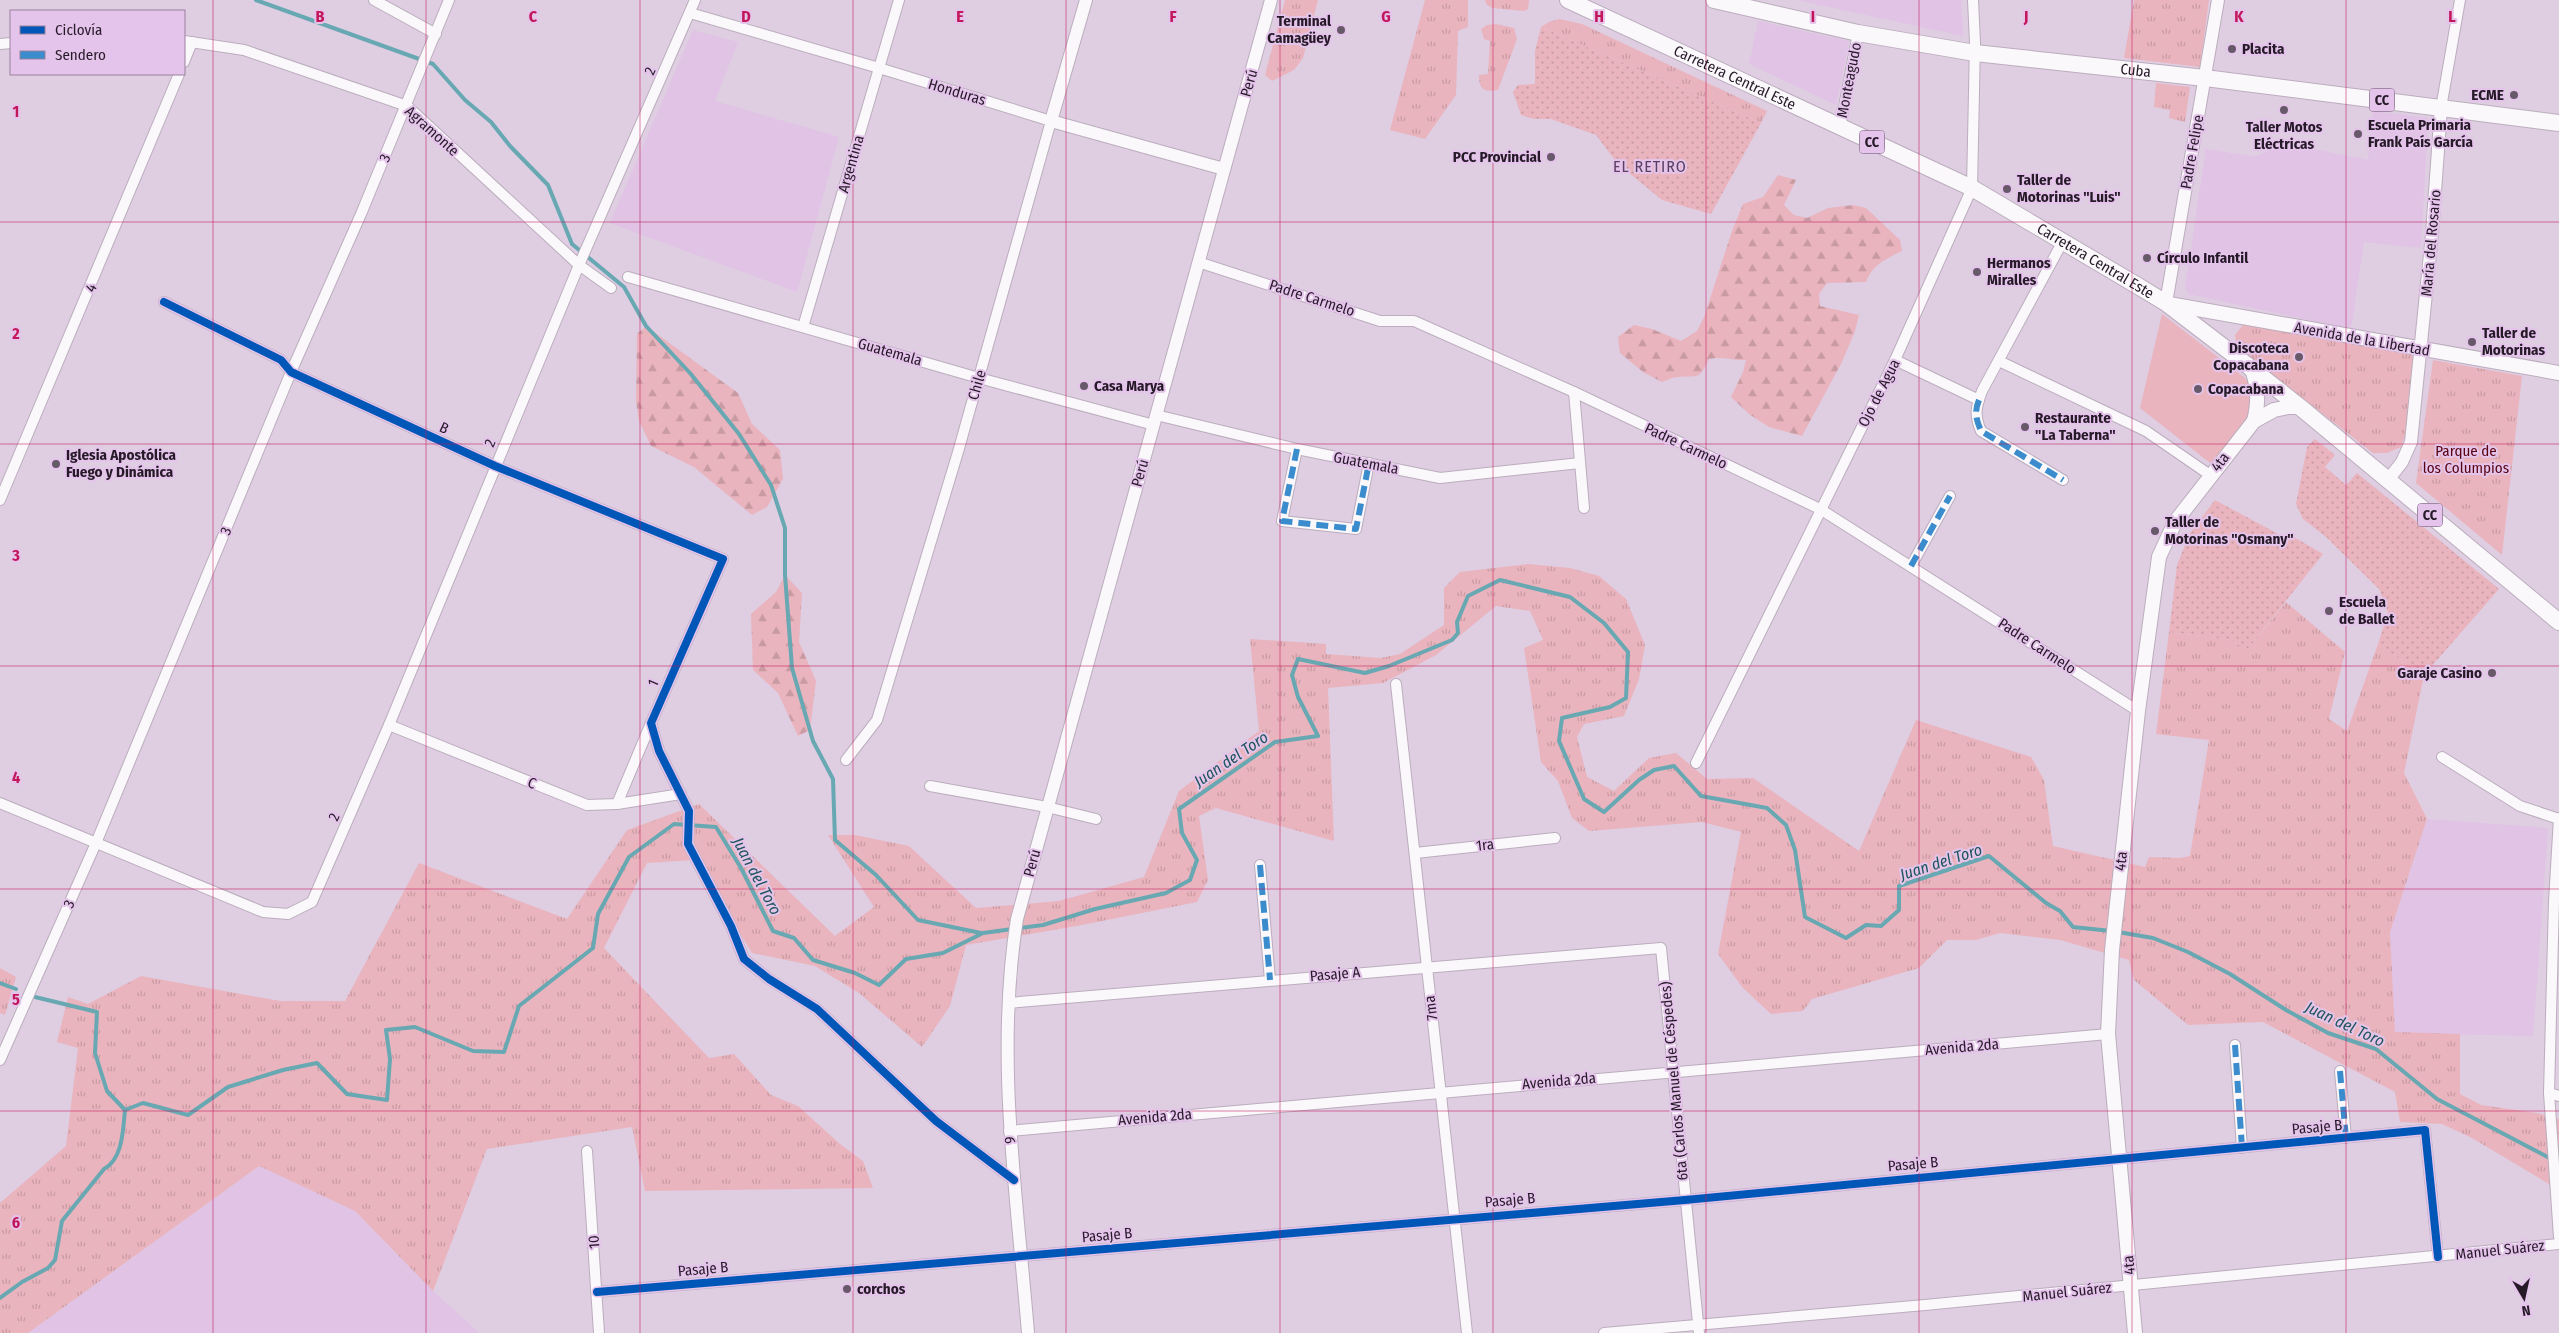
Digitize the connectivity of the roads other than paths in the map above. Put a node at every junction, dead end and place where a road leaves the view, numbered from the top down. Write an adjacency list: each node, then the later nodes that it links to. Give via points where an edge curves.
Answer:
1 (374, 0): 14 (street)
2 (449, 0): 14 (street, 3)
3 (695, 0): 12 (street, 2)
4 (899, 0): 18 (street, Argentina)
5 (1086, 0): 23 (street, Chile)
6 (1272, 0): 26 (street, Perú)
7 (1568, 0): 25 (main road, Carretera Central Este / CC)
8 (1714, 0): 13 (main road, Cuba / CC)
9 (1973, 0): 16 (street, Ojo de Agua)
10 (2218, 0): 20 (street, Padre Felipe)
11 (2460, 0): 22 (street, María del Rosario)
12 (690, 13): 18 (street, Honduras); 30 (street, 2)
13 (1858, 33): 16 (main road, Cuba / CC); 25 (street, Monteagudo)
14 (436, 34): 21 (street, 3)
15 (188, 42): 17 (street); 21 (street, Agramonte, via 244,50)
16 (1974, 53): 20 (main road, Cuba / CC); 27 (street, Ojo de Agua)
17 (185, 57)
18 (879, 68): 23 (street, Honduras); 35 (street, Argentina)
19 (179, 75): 56 (street, 4)
20 (2205, 78): 22 (main road, Cuba / CC); 34 (street, Padre Felipe)
21 (407, 106): 30 (street, Agramonte); 40 (street, 3)
22 (2441, 108): 24 (main road, Cuba / CC); 36 (street, María del Rosario)
23 (1051, 121): 26 (street, Honduras); 42 (street, Chile)
24 (2559, 123)
25 (1840, 128): 27 (main road, Carretera Central Este / CC)
26 (1224, 168): 29 (street, Perú)
27 (1972, 188): 28 (main road, Carretera Central Este / CC); 37 (street, Ojo de Agua)
28 (2063, 241): 34 (main road, Carretera Central Este / CC); 38 (street)
29 (1198, 262): 43 (street, Padre Carmelo, via 1380,321 1414,321); 46 (street, Perú)
30 (579, 265): 32 (street, Agramonte); 51 (street, 2)
31 (628, 277): 35 (street, Guatemala)
32 (611, 288)
33 (164, 302): 40 (street, B, via 281,360)
34 (2166, 304): 36 (main road, Avenida de la Libertad); 39 (main road, Carretera Central Este / CC)
35 (804, 327): 42 (street, Guatemala)
36 (2421, 350): 41 (main road, Avenida de la Libertad); 54 (street, María del Rosario, via 2411,442 2402,462)
37 (1895, 360): 44 (street); 58 (street, Ojo de Agua)
38 (1999, 362): 44 (street); 52 (street, via 2146,431)
39 (2252, 369): 45 (main road, Carretera Central Este / CC); 47 (main road, 4ta, via 2259,402)
40 (291, 372): 51 (street, B); 77 (street, 3)
41 (2559, 372)
42 (979, 378): 46 (street, Guatemala); 67 (street, Chile, via 876,720)
43 (1574, 392): 50 (street); 58 (street, Padre Carmelo)
44 (1979, 400): 53 (street, via 1975,409 1981,431)
45 (2300, 407): 47 (main road, 4ta, via 2274,410); 54 (main road, Carretera Central Este / CC)
46 (1155, 420): 48 (street, Guatemala); 73 (street, Perú)
47 (2254, 421): 52 (main road, 4ta)
48 (1297, 449): 49 (street, Guatemala); 49 (street, via 1282,521 1356,529)
49 (1369, 463): 50 (street, Guatemala, via 1440,478)
50 (1580, 464): 57 (street)
51 (495, 466): 59 (street, B); 65 (street, 2)
52 (2210, 475): 63 (main road, 4ta, via 2175,522 2159,557)
53 (2062, 480)
54 (2388, 480): 61 (main road, Carretera Central Este / CC)
55 (1950, 496): 60 (street)
56 (0, 500)
57 (1584, 508)
58 (1820, 509): 60 (street, Padre Carmelo); 68 (street, Ojo de Agua)
59 (722, 559): 64 (street, 1)
60 (1911, 566): 63 (street, Padre Carmelo)
61 (2559, 622)
62 (1396, 684): 78 (street, 7ma)
63 (2138, 711): 85 (main road, 4ta, via 2112,950)
64 (651, 723): 70 (street, via 659,751); 72 (street, 1)
65 (389, 725): 72 (street, C, via 586,805); 77 (street, 2, via 312,902 288,914 263,912)
66 (2442, 757): 75 (street, via 2520,806)
67 (846, 760)
68 (1696, 763)
69 (930, 786): 73 (street)
70 (681, 794): 72 (street, C); 97 (street, via 690,819 688,844 731,926 744,959 817,1009 936,1120)
71 (0, 803): 77 (street, 2)
72 (617, 804)
73 (1047, 807): 74 (street); 80 (street, Perú)
74 (1096, 819)
75 (2559, 819): 91 (street)
76 (1555, 838): 78 (street, 1ra)
77 (96, 843): 87 (street, 3)
78 (1415, 854): 82 (street, 7ma)
79 (1260, 865): 83 (street)
80 (1012, 946): 84 (street, 9)
81 (1661, 948): 82 (street, Pasaje A); 89 (street, 6ta (Carlos Manuel de Céspedes))
82 (1426, 966): 83 (street, Pasaje A); 90 (street, 7ma)
83 (1270, 980): 84 (street, Pasaje A)
84 (1008, 1003): 92 (street, 9)
85 (2108, 1034): 89 (street, Avenida 2da); 96 (main road, 4ta)
86 (2235, 1045): 94 (street)
87 (0, 1060)
88 (2340, 1071): 93 (street)
89 (1674, 1072): 90 (street, Avenida 2da); 98 (street, 6ta (Carlos Manuel de Céspedes))
90 (1441, 1091): 92 (street, Avenida 2da); 99 (street, 7ma)
91 (2554, 1095): 100 (street, via 2553,1140)
92 (1009, 1131): 97 (street, 9)
93 (2346, 1138): 94 (street, Pasaje B); 103 (street, Pasaje B, via 2425,1130)
94 (2242, 1148): 96 (street, Pasaje B)
95 (587, 1151): 105 (street, 10)
96 (2119, 1158): 98 (street, Pasaje B); 104 (main road, 4ta)
97 (1014, 1180): 102 (street, 9)
98 (1685, 1200): 99 (street, Pasaje B); 106 (street, 6ta (Carlos Manuel de Céspedes))
99 (1456, 1218): 102 (street, Pasaje B); 109 (street, 7ma)
100 (2559, 1237)
101 (2559, 1244): 103 (street, Manuel Suárez)
102 (1022, 1256): 105 (street, Pasaje B); 108 (street, 9)
103 (2438, 1257): 104 (street, Manuel Suárez)
104 (2131, 1286): 106 (street, Manuel Suárez); 111 (main road, 4ta)
105 (597, 1292): 107 (street, 10)
106 (1699, 1329): 110 (street, Manuel Suárez)
107 (599, 1333)
108 (1028, 1333)
109 (1467, 1333)
110 (1604, 1333)
111 (2135, 1333)

